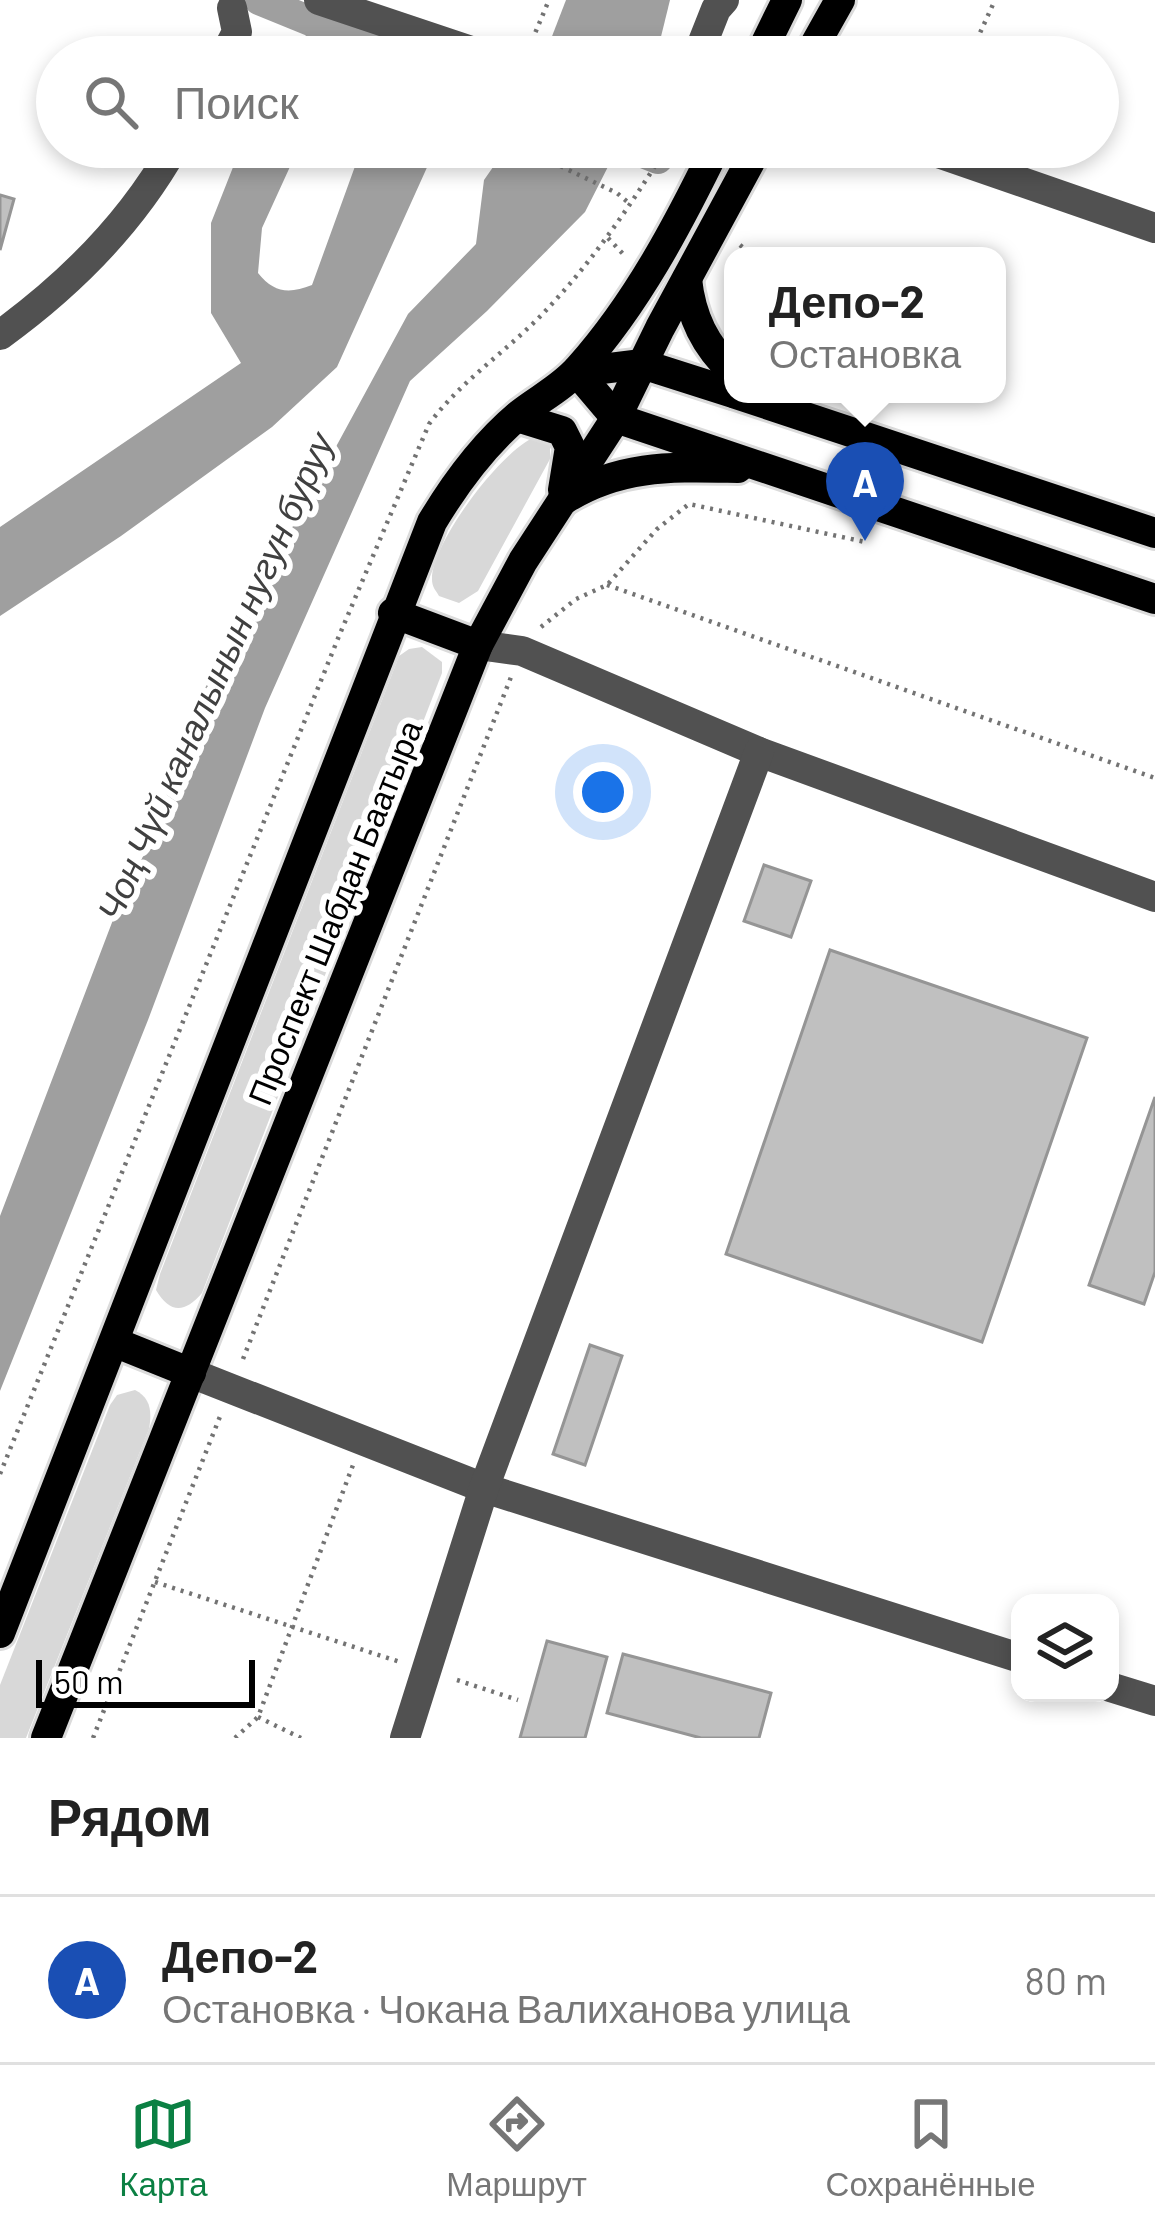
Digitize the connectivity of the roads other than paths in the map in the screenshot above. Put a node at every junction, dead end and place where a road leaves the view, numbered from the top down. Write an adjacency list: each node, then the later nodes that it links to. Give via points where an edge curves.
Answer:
1 (319, 0): 5 (street)
2 (724, 0): 6 (street)
3 (787, 0): 7 (main road)
4 (839, 0): 8 (main road)
5 (426, 36)
6 (705, 36)
7 (769, 36)
8 (819, 36)
9 (160, 168): 15 (street, via 121,224 48,300)
10 (706, 168): 18 (main road, Проспект Шабдан Баатыра, via 650,272)
11 (747, 168): 14 (main road, Проспект Шабдан Баатыра)
12 (982, 168): 13 (street)
13 (1155, 228)
14 (687, 279): 16 (main road, via 690,309); 17 (main road, Проспект Шабдан Баатыра)
15 (0, 335)
16 (724, 360)
17 (642, 364): 18 (main road); 19 (main road); 24 (main road, Проспект Шабдан Баатыра)
18 (577, 372): 23 (main road, Проспект Шабдан Баатыра); 24 (main road)
19 (724, 390)
20 (762, 403): 22 (main road)
21 (775, 403): 22 (main road)
22 (788, 412): 27 (main road)
23 (517, 417): 26 (main road, via 562,431 570,447); 29 (main road, Проспект Шабдан Баатыра, via 458,478)
24 (616, 418): 25 (main road); 26 (main road, Проспект Шабдан Баатыра)
25 (766, 469): 26 (main road, via 638,468); 28 (main road)
26 (560, 502): 30 (main road, Проспект Шабдан Баатыра)
27 (1155, 533)
28 (1155, 599)
29 (393, 613): 30 (main road); 33 (main road, Проспект Шабдан Баатыра)
30 (478, 645): 31 (street, via 523,652); 34 (main road, Проспект Шабдан Баатыра)
31 (759, 752): 32 (street); 35 (street)
32 (1155, 897)
33 (114, 1342): 34 (main road); 36 (main road, Проспект Шабдан Баатыра)
34 (190, 1372): 35 (street); 40 (main road, Проспект Шабдан Баатыра)
35 (484, 1488): 37 (street); 41 (street)
36 (0, 1633)
37 (1011, 1655)
38 (1119, 1690): 39 (street)
39 (1155, 1701)
40 (46, 1738)
41 (404, 1738)

